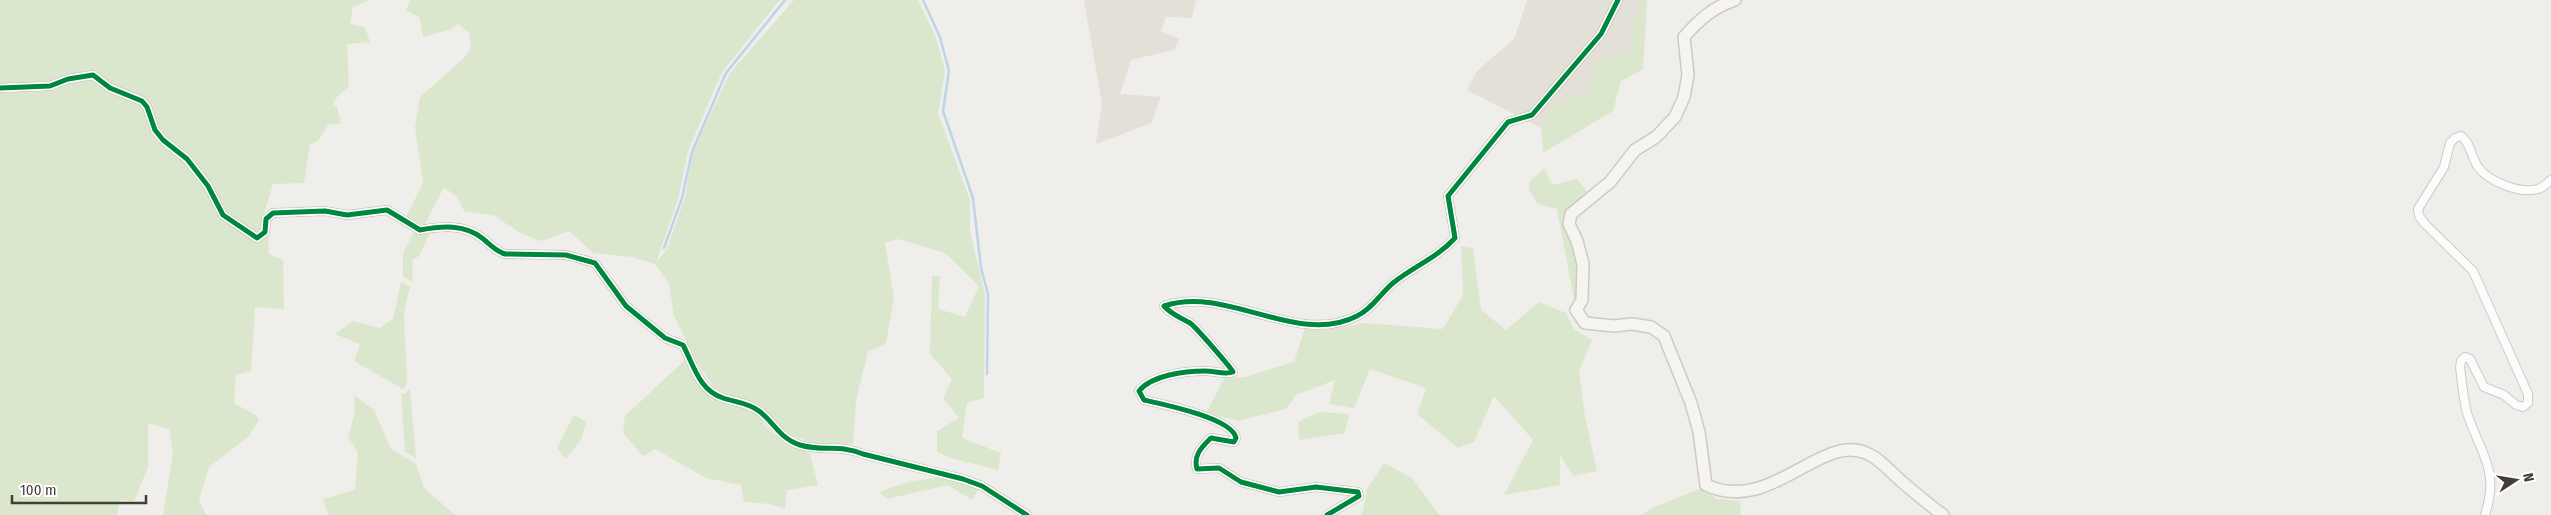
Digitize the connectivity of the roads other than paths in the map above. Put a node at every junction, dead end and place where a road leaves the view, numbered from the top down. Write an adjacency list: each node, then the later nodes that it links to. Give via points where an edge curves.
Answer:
1 (1618, 0): 6 (street, via 1602,34 1532,115 1508,122 1448,196 1454,238 1392,284 1360,315 1329,326 1313,326 1245,308 1173,303 1164,306 1190,323 1233,372 1185,373 1144,384 1139,391 1144,400 1195,413 1236,434 1234,442 1211,438 1197,453 1197,469 1219,468 1241,482 1279,492 1316,487 1358,492 1359,496 1354,501)
2 (1735, 0): 7 (street, via 1722,4 1700,19 1684,37 1688,75 1684,97 1675,118 1656,137 1635,150 1610,182 1571,214 1569,224 1583,264 1582,300 1576,310 1585,323 1651,327 1664,336 1691,403 1699,432 1706,484 1719,492 1734,495 1770,488 1820,459 1836,453 1864,452)
3 (0, 88): 5 (street, via 50,86 93,75 110,88 142,101 155,130 187,159 208,186 223,215 258,238 264,232 266,219 273,213 325,211 347,215 387,210 420,230 444,226 476,234 497,252 566,255 595,263 626,306 654,330 682,345 698,379 707,389 760,411 785,439 801,446 852,449 963,479 982,486)
4 (2551, 180): 8 (street, via 2535,190 2504,186 2477,166 2466,139 2461,136 2450,143 2444,168 2418,209 2425,224 2473,271 2528,394 2528,403 2523,407 2516,405 2504,395 2484,387 2470,359 2461,360 2466,410 2486,454 2491,478)
5 (1027, 515)
6 (1327, 515)
7 (1943, 515)
8 (2485, 515)

